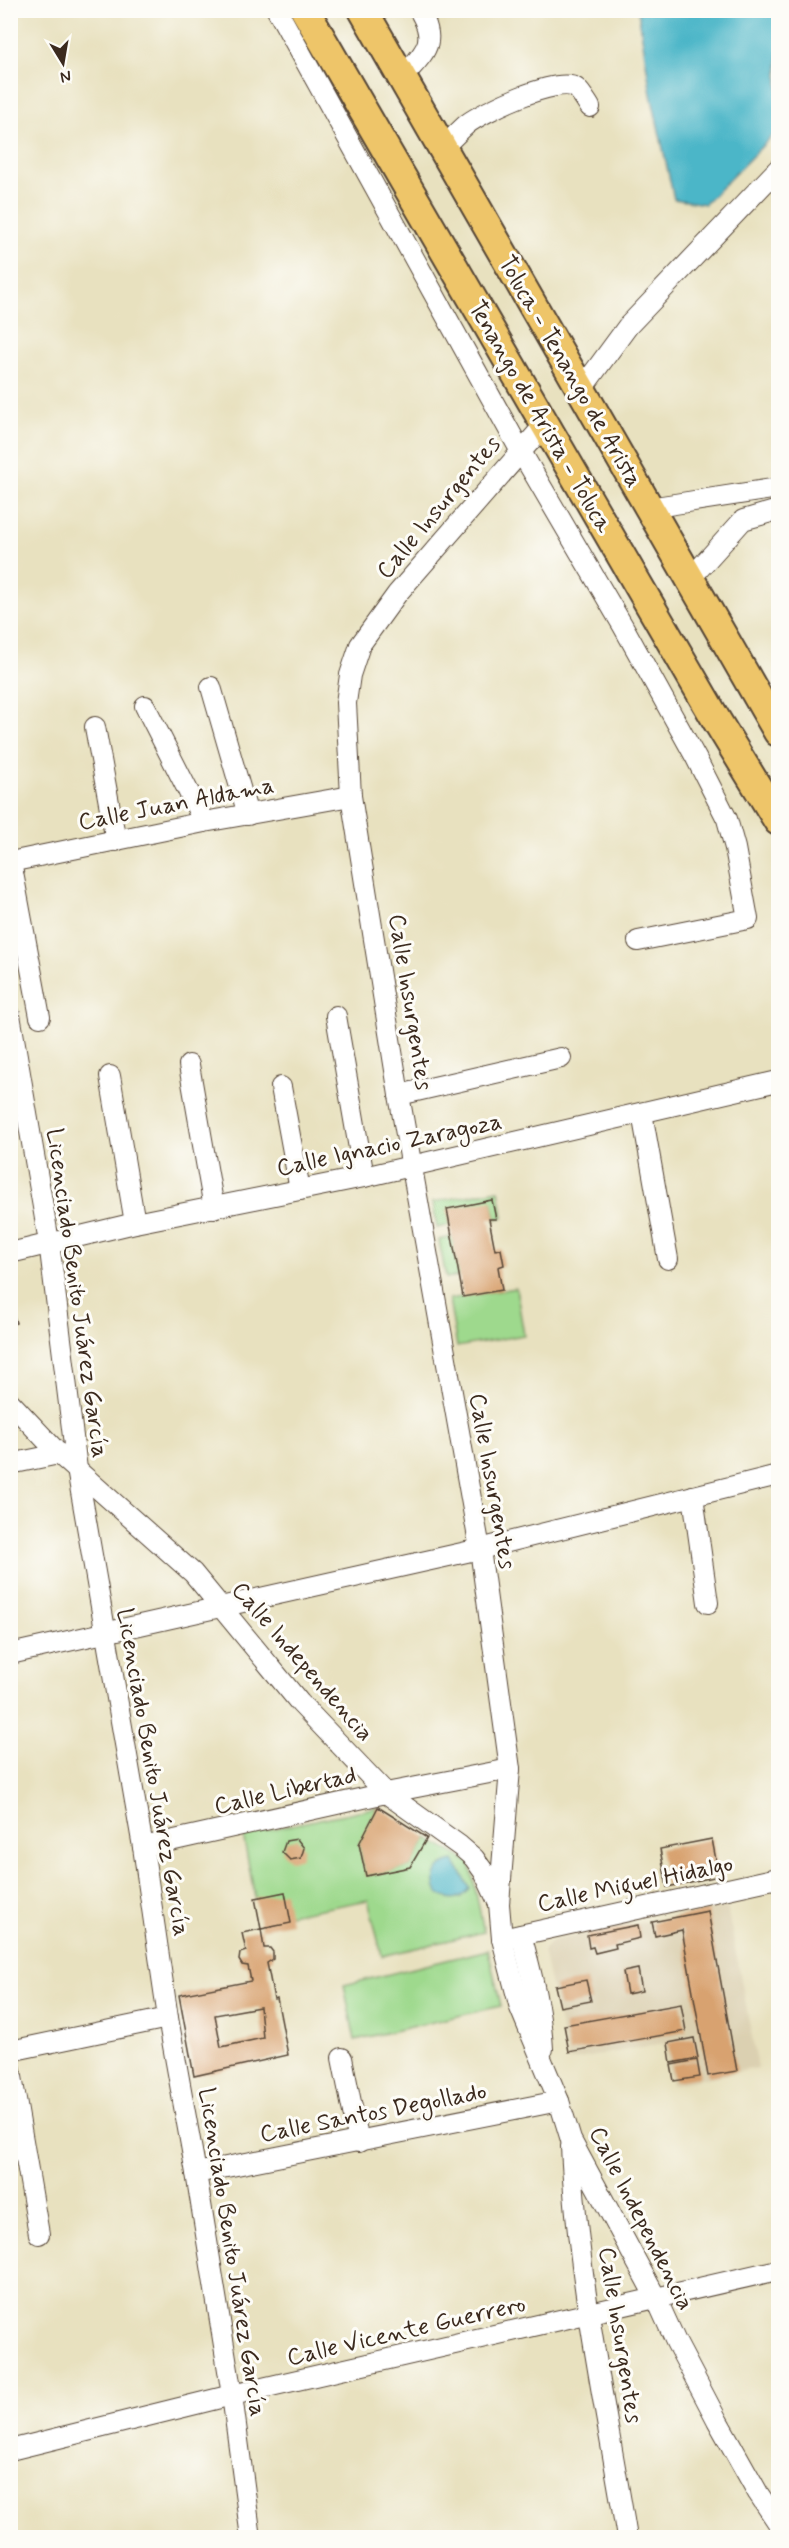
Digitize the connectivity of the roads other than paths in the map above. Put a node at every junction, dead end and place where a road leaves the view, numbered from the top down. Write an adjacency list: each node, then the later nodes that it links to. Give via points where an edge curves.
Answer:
1 (277, 10): 11 (street)
2 (305, 10): 10 (highway, Tenango de Arista - Toluca)
3 (363, 10): 5 (highway, Toluca - Tenango de Arista)
4 (419, 10): 5 (street, via 430,38 427,51)
5 (403, 77): 7 (highway, Toluca - Tenango de Arista)
6 (590, 107): 7 (street, via 575,87 547,87 483,114)
7 (443, 147): 9 (highway, Toluca - Tenango de Arista)
8 (778, 169): 9 (street, via 628,326)
9 (581, 390): 13 (highway, Toluca - Tenango de Arista)
10 (546, 423): 11 (street, Calle Insurgentes); 22 (highway, Tenango de Arista - Toluca)
11 (520, 450): 20 (street, Calle Insurgentes, via 397,594 360,645 346,703); 26 (street, via 696,758 727,819 735,848 748,919)
12 (778, 488): 13 (street)
13 (649, 508): 15 (highway, Toluca - Tenango de Arista)
14 (778, 510): 15 (street, via 743,520)
15 (690, 579): 19 (highway, Toluca - Tenango de Arista)
16 (211, 687): 21 (street)
17 (145, 706): 23 (street)
18 (95, 727): 24 (street)
19 (778, 732)
20 (351, 796): 21 (street, Calle Juan Aldama); 35 (street, Calle Insurgentes)
21 (248, 814): 23 (street, Calle Juan Aldama)
22 (778, 821)
23 (204, 822): 24 (street, Calle Juan Aldama)
24 (116, 841): 25 (street, Calle Juan Aldama)
25 (11, 862): 29 (street)
26 (638, 941)
27 (10, 1014): 42 (street, Licenciado Benito Juárez García)
28 (336, 1016): 38 (street)
29 (40, 1017)
30 (561, 1059): 35 (street)
31 (189, 1065): 40 (street)
32 (110, 1076): 41 (street)
33 (778, 1081): 36 (street, Calle Ignacio Zaragoza)
34 (281, 1087): 39 (street)
35 (399, 1095): 37 (street, Calle Insurgentes)
36 (642, 1113): 37 (street, Calle Ignacio Zaragoza); 44 (street)
37 (412, 1166): 38 (street, Calle Ignacio Zaragoza); 51 (street, Calle Insurgentes)
38 (364, 1177): 39 (street, Calle Ignacio Zaragoza)
39 (300, 1190): 40 (street, Calle Ignacio Zaragoza)
40 (214, 1208): 41 (street, Calle Ignacio Zaragoza)
41 (135, 1224): 42 (street, Calle Ignacio Zaragoza)
42 (49, 1242): 43 (street, Calle Ignacio Zaragoza); 48 (street, Licenciado Benito Juárez García)
43 (10, 1253)
44 (668, 1259)
45 (10, 1402): 46 (street, Calle Independencia)
46 (59, 1454): 47 (street); 48 (street, Calle Independencia)
47 (10, 1464)
48 (77, 1469): 53 (street, Calle Independencia, via 193,1573); 54 (street, Licenciado Benito Juárez García)
49 (778, 1475): 50 (street)
50 (693, 1496): 51 (street); 52 (street)
51 (480, 1549): 53 (street); 56 (street, Calle Insurgentes)
52 (708, 1603)
53 (222, 1606): 54 (street); 57 (street, Calle Independencia, via 300,1704)
54 (104, 1633): 55 (street); 58 (street, Licenciado Benito Juárez García)
55 (10, 1654)
56 (510, 1770): 57 (street, Calle Libertad); 60 (street, Calle Insurgentes)
57 (386, 1793): 58 (street, Calle Libertad); 60 (street, Calle Independencia, via 474,1858)
58 (143, 1847): 62 (street, Licenciado Benito Juárez García)
59 (778, 1878): 61 (street, Calle Miguel Hidalgo)
60 (499, 1904): 61 (street, Calle Independencia)
61 (512, 1937): 66 (street, Calle Independencia, via 533,1975 543,2062)
62 (168, 2018): 63 (street); 69 (street, Licenciado Benito Juárez García)
63 (10, 2051)
64 (342, 2058): 68 (street)
65 (10, 2065): 70 (street)
66 (559, 2101): 67 (street, Calle Independencia); 68 (street, Calle Santos Degollado)
67 (571, 2140): 72 (street, Calle Independencia); 73 (street, Calle Insurgentes, via 573,2188)
68 (359, 2142): 69 (street, Calle Santos Degollado)
69 (196, 2173): 74 (street, Licenciado Benito Juárez García)
70 (39, 2234)
71 (778, 2270): 72 (street, Calle Vicente Guerrero)
72 (656, 2298): 73 (street, Calle Vicente Guerrero); 76 (street, Calle Independencia, via 717,2420)
73 (590, 2315): 74 (street, Calle Vicente Guerrero); 78 (street, Calle Insurgentes)
74 (232, 2395): 75 (street, Calle Vicente Guerrero); 77 (street, Licenciado Benito Juárez García)
75 (10, 2450)
76 (778, 2523)
77 (250, 2538)
78 (627, 2538)

